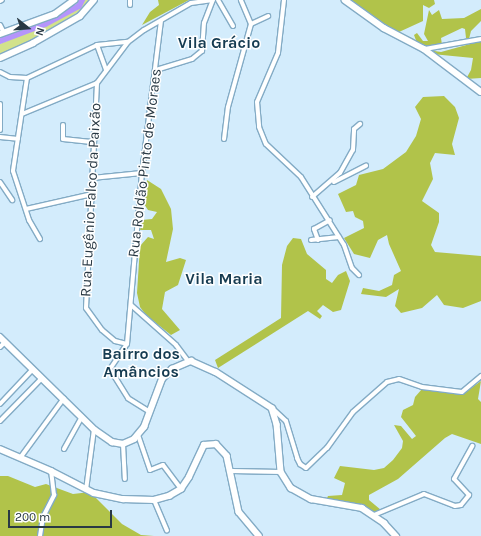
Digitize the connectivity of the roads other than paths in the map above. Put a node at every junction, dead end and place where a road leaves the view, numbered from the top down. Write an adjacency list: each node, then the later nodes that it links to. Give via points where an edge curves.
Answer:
1 (74, 0): 13 (main road, via 55,14)
2 (94, 0): 18 (main road, via 80,16 39,40)
3 (213, 0): 9 (street, via 191,3); 20 (street, via 204,23 202,51 192,59)
4 (218, 0): 12 (street)
5 (241, 0): 10 (street)
6 (284, 0): 40 (street, via 280,17 278,53 259,94 257,115 266,144 296,169)
7 (346, 0): 17 (street, via 384,28)
8 (268, 16): 10 (street)
9 (161, 21): 15 (street); 20 (street, Rua Roldão Pinto de Moraes)
10 (251, 24): 32 (street, via 228,107)
11 (0, 25): 13 (street)
12 (233, 26)
13 (2, 33)
14 (481, 39): 17 (street)
15 (128, 42): 16 (street); 19 (street)
16 (97, 45): 19 (street); 22 (street)
17 (424, 49): 24 (street)
18 (0, 58)
19 (106, 70): 23 (street)
20 (156, 70): 35 (street, Rua Roldão Pinto de Moraes)
21 (0, 72): 22 (street, via 10,77)
22 (27, 78): 26 (street)
23 (97, 83): 26 (street); 33 (street, Rua Eugênio Falco da Paixão)
24 (481, 92)
25 (0, 104): 29 (street)
26 (22, 114): 31 (street)
27 (360, 124): 38 (street, via 354,129 353,150 349,159)
28 (63, 125): 33 (street, via 63,139)
29 (0, 130)
30 (0, 137): 31 (street)
31 (18, 139): 42 (street, via 13,171)
32 (224, 139)
33 (94, 142): 36 (street, Rua Eugênio Falco da Paixão)
34 (366, 166): 38 (street)
35 (142, 173): 36 (street); 49 (street, Rua Roldão Pinto de Moraes)
36 (92, 178): 39 (street, Rua Eugênio Falco da Paixão)
37 (0, 182): 41 (street)
38 (330, 184): 40 (street)
39 (92, 194): 42 (street); 52 (street, Rua Eugênio Falco da Paixão, via 86,308 102,330 115,341)
40 (312, 197): 43 (street)
41 (12, 200)
42 (26, 209): 45 (street, via 31,226)
43 (330, 220): 44 (street); 47 (street, via 314,229)
44 (339, 237): 47 (street); 48 (street, via 347,250 352,268)
45 (40, 239)
46 (312, 240): 47 (street)
47 (318, 240)
48 (359, 275)
49 (131, 305): 52 (street, Rua Roldão Pinto de Moraes); 54 (street, via 176,345)
50 (0, 337): 51 (street)
51 (5, 342): 53 (street); 55 (street)
52 (127, 344): 61 (street, via 111,367 111,372 128,398)
53 (0, 347)
54 (188, 361): 60 (street, via 216,372); 61 (street, via 172,369 162,379)
55 (33, 369): 57 (street); 59 (street)
56 (481, 376): 60 (street, via 462,392 422,387 398,380 387,382 353,412 327,448 306,468 297,458 286,420)
57 (42, 378): 58 (street); 63 (street)
58 (64, 398): 62 (street); 70 (street)
59 (0, 404)
60 (272, 408): 73 (street, via 277,424)
61 (150, 412): 65 (street)
62 (82, 417): 64 (street); 68 (street)
63 (0, 421)
64 (94, 429): 66 (street, via 112,442); 76 (street)
65 (138, 435): 66 (street); 75 (street, via 150,470 163,465)
66 (123, 444): 74 (street)
67 (472, 446): 78 (street, via 454,479 469,495 461,505 454,506 424,494)
68 (64, 449)
69 (0, 450): 70 (street)
70 (20, 458): 71 (street)
71 (51, 471): 76 (street); 80 (street, via 54,496 43,517)
72 (232, 471): 73 (street); 75 (street, via 222,448 210,443 204,445); 81 (street, via 239,512)
73 (281, 472): 78 (street, via 291,488 311,500 362,508)
74 (125, 479)
75 (181, 489): 77 (street)
76 (86, 490): 77 (street, via 106,496)
77 (154, 500): 79 (street)
78 (374, 515): 82 (street)
79 (167, 530)
80 (40, 536)
81 (259, 536)
82 (396, 536)

